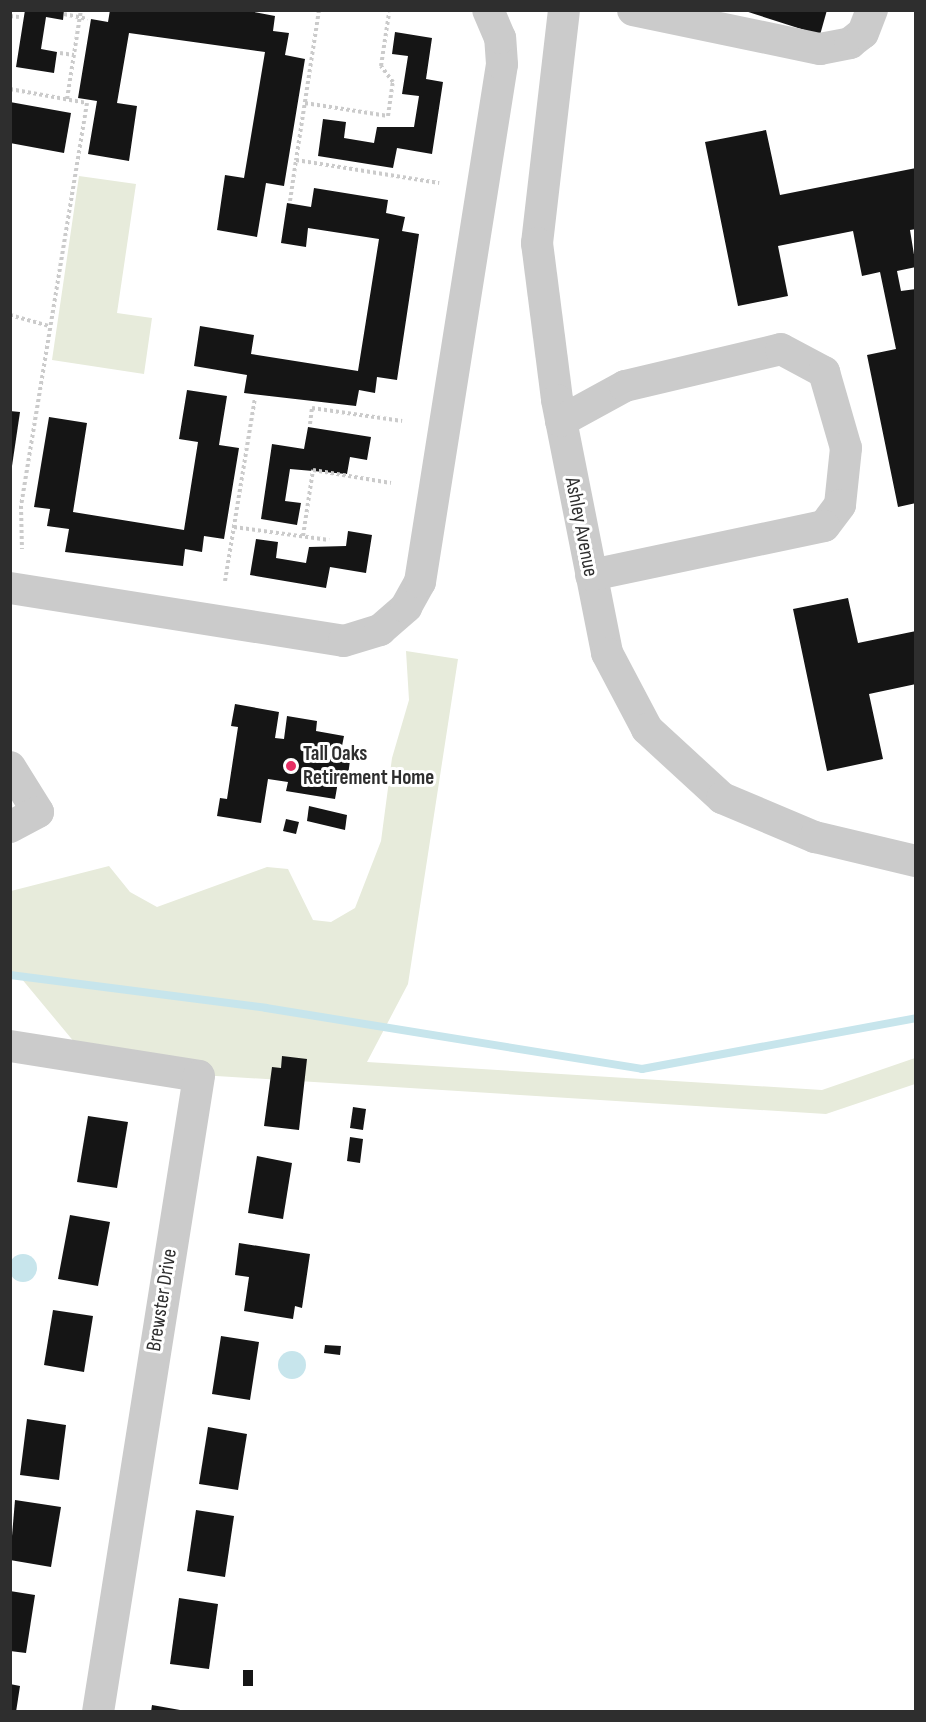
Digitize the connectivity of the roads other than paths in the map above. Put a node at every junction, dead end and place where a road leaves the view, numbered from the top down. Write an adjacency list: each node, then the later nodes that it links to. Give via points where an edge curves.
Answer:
1 (488, 10): 7 (street, via 500,38 502,64 420,582 406,607 380,630 344,641)
2 (564, 10): 5 (street, Ashley Avenue, via 537,243)
3 (633, 10): 4 (street, via 820,49 850,43 863,33)
4 (872, 10)
5 (561, 421): 6 (street, Ashley Avenue); 6 (street, via 625,387 781,349 824,372 846,448 840,505 824,526)
6 (591, 575): 10 (street, Ashley Avenue, via 607,653 624,694 677,762 722,798 766,821)
7 (10, 588)
8 (10, 767): 9 (street, via 38,812)
9 (10, 827)
10 (915, 861)
11 (10, 1046): 12 (street, Brewster Drive, via 199,1076)
12 (98, 1712)

